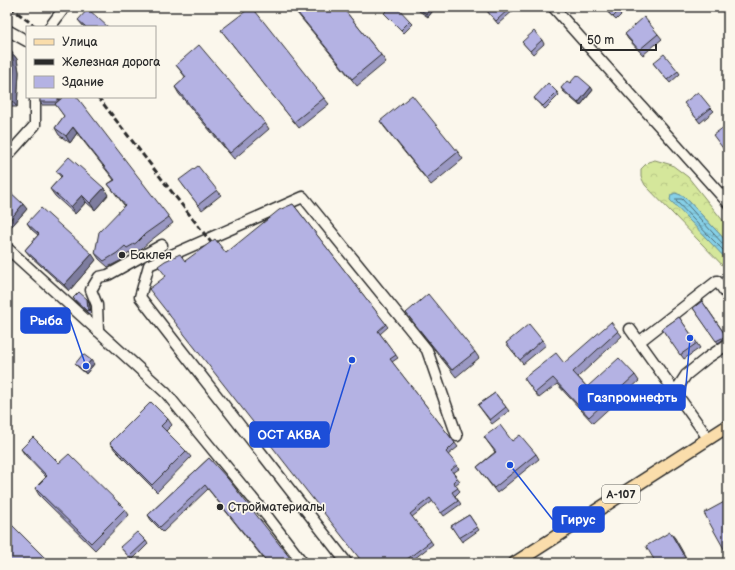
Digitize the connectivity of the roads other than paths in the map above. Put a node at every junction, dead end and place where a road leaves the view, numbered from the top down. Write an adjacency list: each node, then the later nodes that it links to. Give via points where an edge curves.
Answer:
1 (65, 7): 3 (street)
2 (554, 7): 8 (street)
3 (51, 26)
4 (7, 30): 5 (street)
5 (26, 40)
6 (34, 98): 7 (street, via 34,125)
7 (7, 154)
8 (728, 203)
9 (162, 245): 13 (street, via 99,277 91,290 98,305)
10 (7, 248): 13 (street)
11 (728, 296): 14 (street, via 717,281)
12 (630, 329): 14 (street)
13 (98, 331): 20 (street, via 166,393)
14 (639, 342): 16 (street)
15 (728, 344): 16 (street, via 686,376)
16 (675, 392): 19 (street)
17 (728, 426): 19 (main road, А-107)
18 (456, 436): 21 (street, via 427,350 303,196 149,265 140,297)
19 (708, 438): 22 (main road, А-107)
20 (303, 563)
21 (347, 563)
22 (515, 563)

